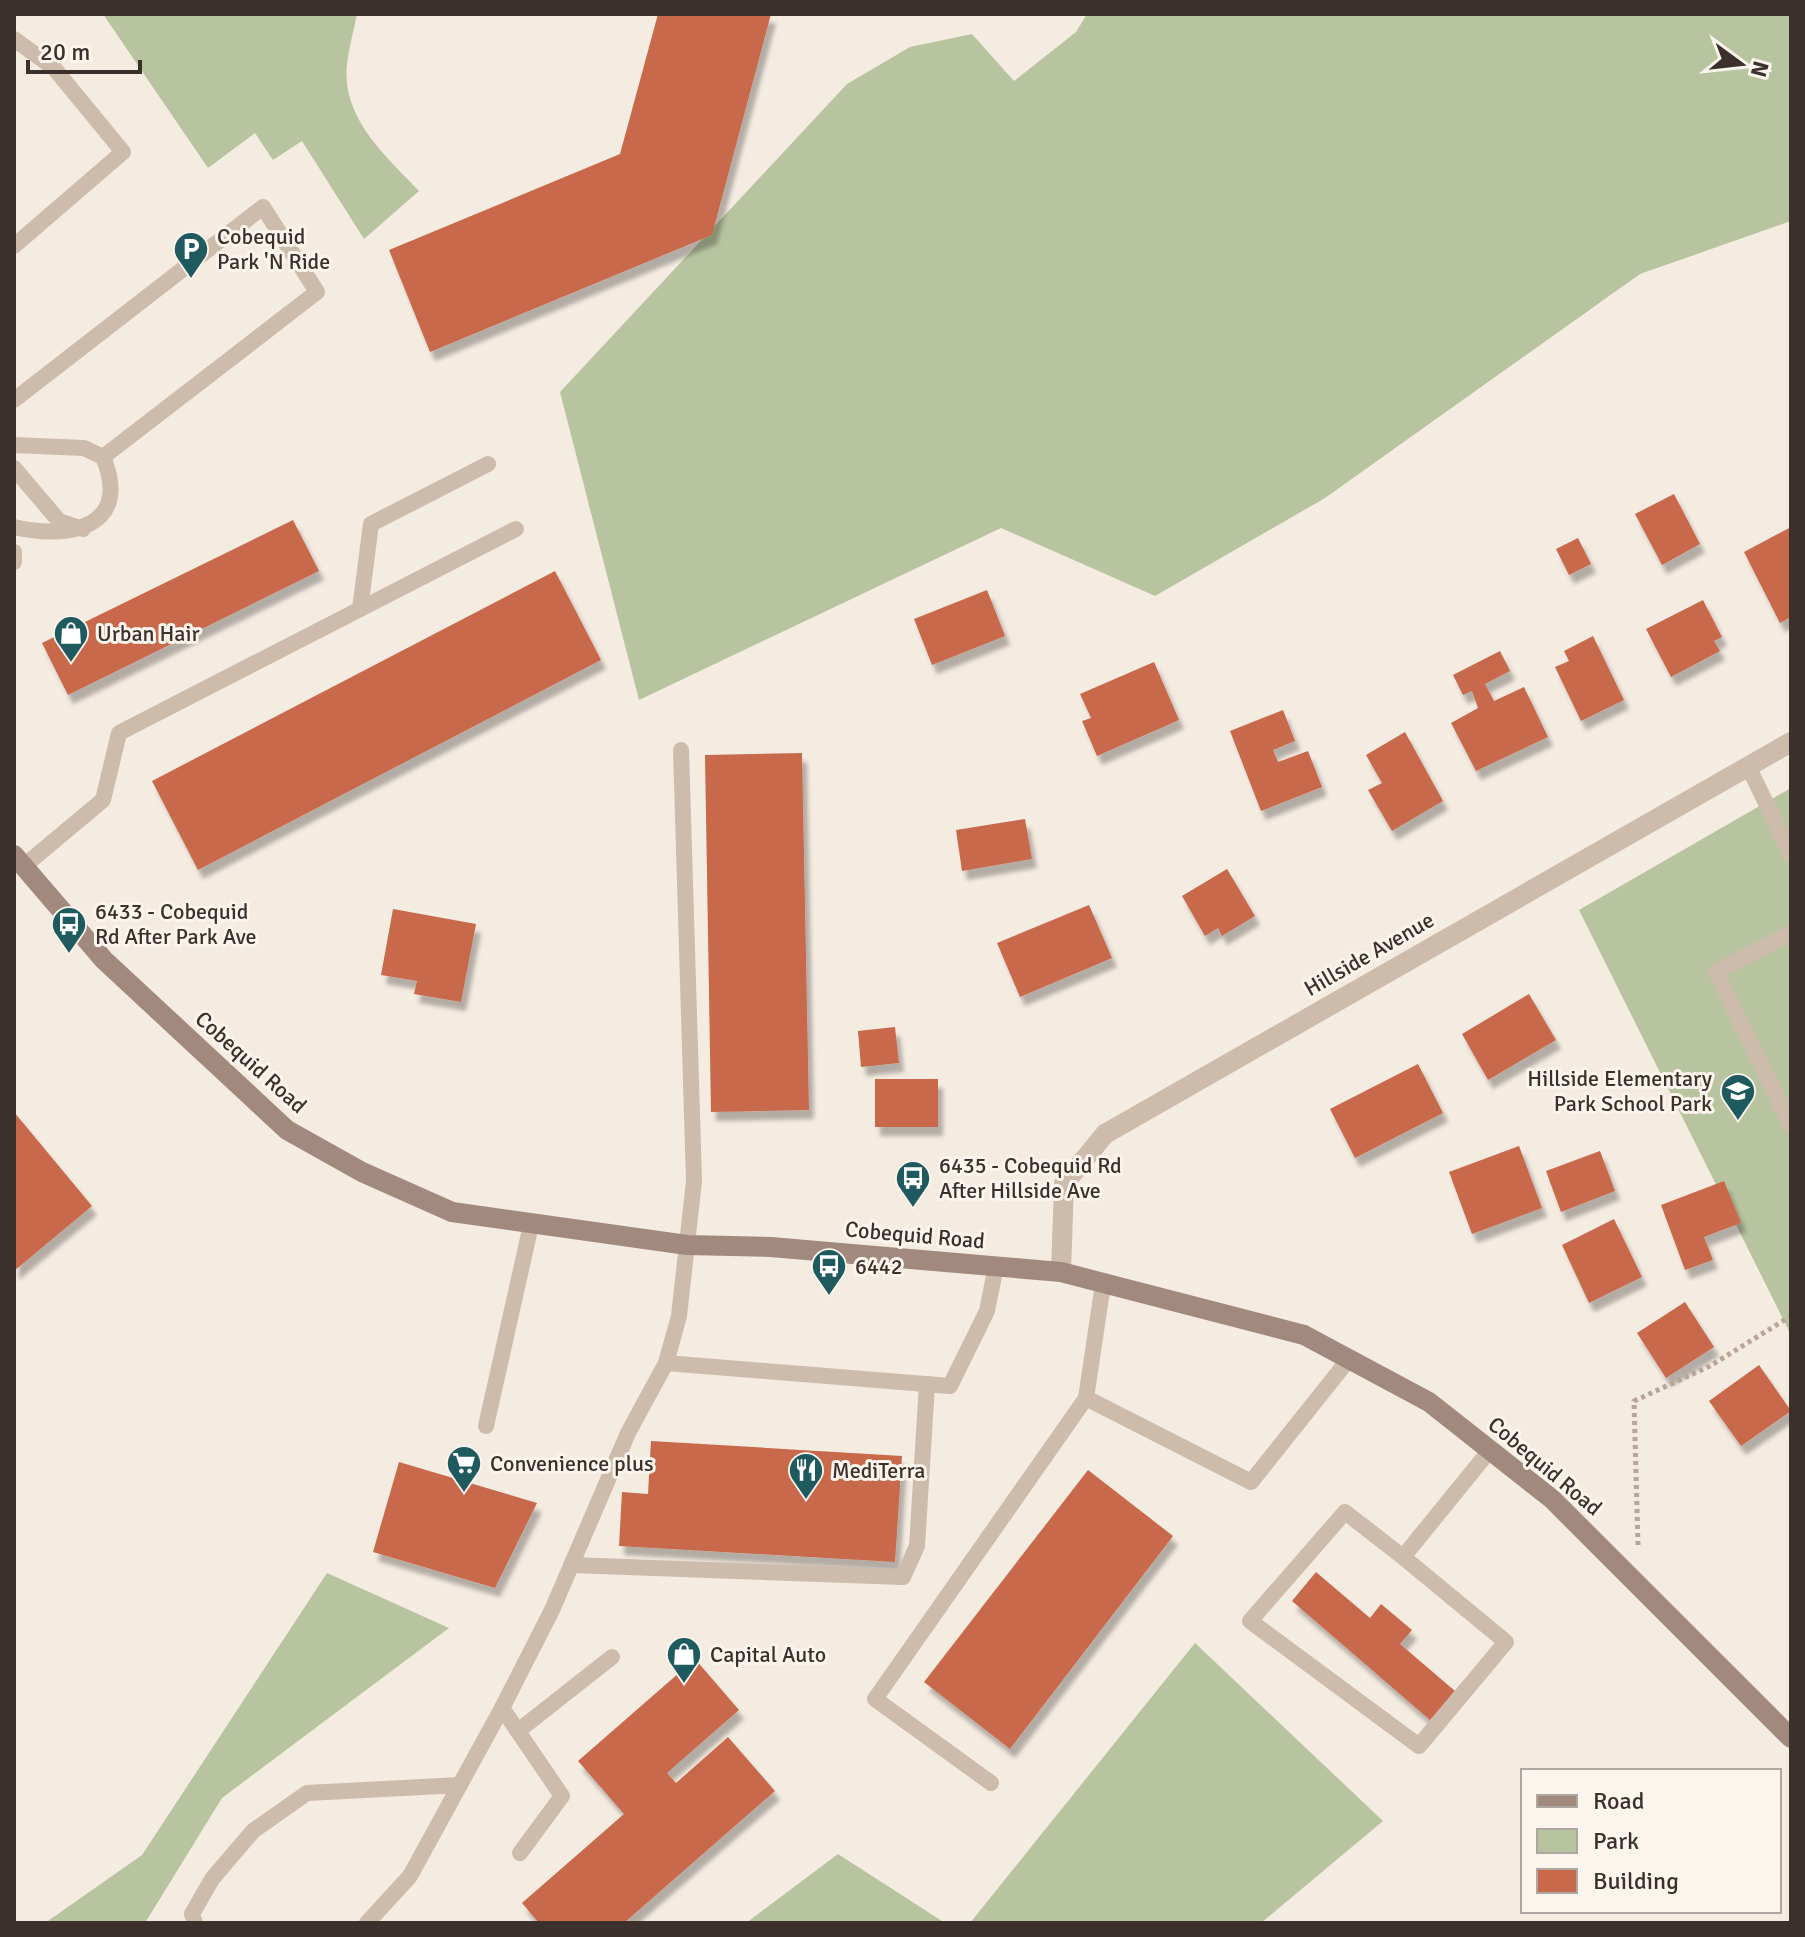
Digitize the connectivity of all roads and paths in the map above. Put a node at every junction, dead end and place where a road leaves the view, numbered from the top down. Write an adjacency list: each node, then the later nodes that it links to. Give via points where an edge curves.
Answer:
1 (14, 39): 2 (lane, via 54,68 123,152)
2 (14, 246)
3 (14, 400): 5 (lane, via 263,207 317,292)
4 (14, 445): 5 (lane, via 84,448)
5 (103, 457): 9 (lane, via 111,476 110,496 101,517)
6 (488, 464): 13 (lane, via 371,524)
7 (14, 468): 9 (lane, via 59,521)
8 (14, 527): 9 (lane, via 60,534)
9 (84, 529)
10 (516, 529): 13 (lane)
11 (14, 552): 12 (lane)
12 (14, 562)
13 (360, 609): 18 (lane, via 119,733 103,800)
14 (1791, 742): 16 (street, Hillside Avenue)
15 (681, 750): 22 (lane, via 694,1181)
16 (1748, 766): 17 (lane); 24 (street, Hillside Avenue, via 1105,1134 1064,1184)
17 (1791, 855)
18 (17, 865): 21 (main road, Cobequid Road, via 104,960 287,1130 362,1172 452,1212)
19 (1791, 933): 20 (lane, via 1716,972)
20 (1791, 1126)
21 (531, 1225): 22 (main road, Cobequid Road); 31 (lane)
22 (687, 1245): 23 (main road, Cobequid Road); 28 (lane, via 679,1316)
23 (996, 1266): 24 (main road, Cobequid Road); 29 (lane, via 987,1311 950,1386)
24 (1061, 1272): 25 (main road, Cobequid Road)
25 (1103, 1284): 27 (main road, Cobequid Road, via 1304,1335); 30 (lane)
26 (1791, 1316): 35 (path, via 1710,1366 1634,1401)
27 (1349, 1359): 30 (lane, via 1251,1482); 32 (main road, Cobequid Road, via 1429,1402)
28 (666, 1363): 29 (lane); 34 (lane, via 628,1433)
29 (927, 1384): 34 (lane, via 917,1546 903,1577)
30 (1086, 1398): 40 (lane, via 875,1699)
31 (486, 1426)
32 (1490, 1450): 33 (lane); 35 (main road, Cobequid Road, via 1552,1499)
33 (1403, 1557): 33 (lane, via 1345,1512 1250,1621 1419,1746 1506,1642)
34 (571, 1565): 37 (lane)
35 (1638, 1581): 39 (main road, Cobequid Road)
36 (612, 1657): 38 (lane)
37 (502, 1708): 38 (lane); 41 (lane)
38 (518, 1731): 42 (lane, via 562,1796)
39 (1791, 1738)
40 (991, 1783)
41 (460, 1785): 43 (lane, via 307,1793 253,1831 212,1879 192,1914); 44 (lane, via 410,1876)
42 (520, 1853)
43 (195, 1923)
44 (367, 1923)

